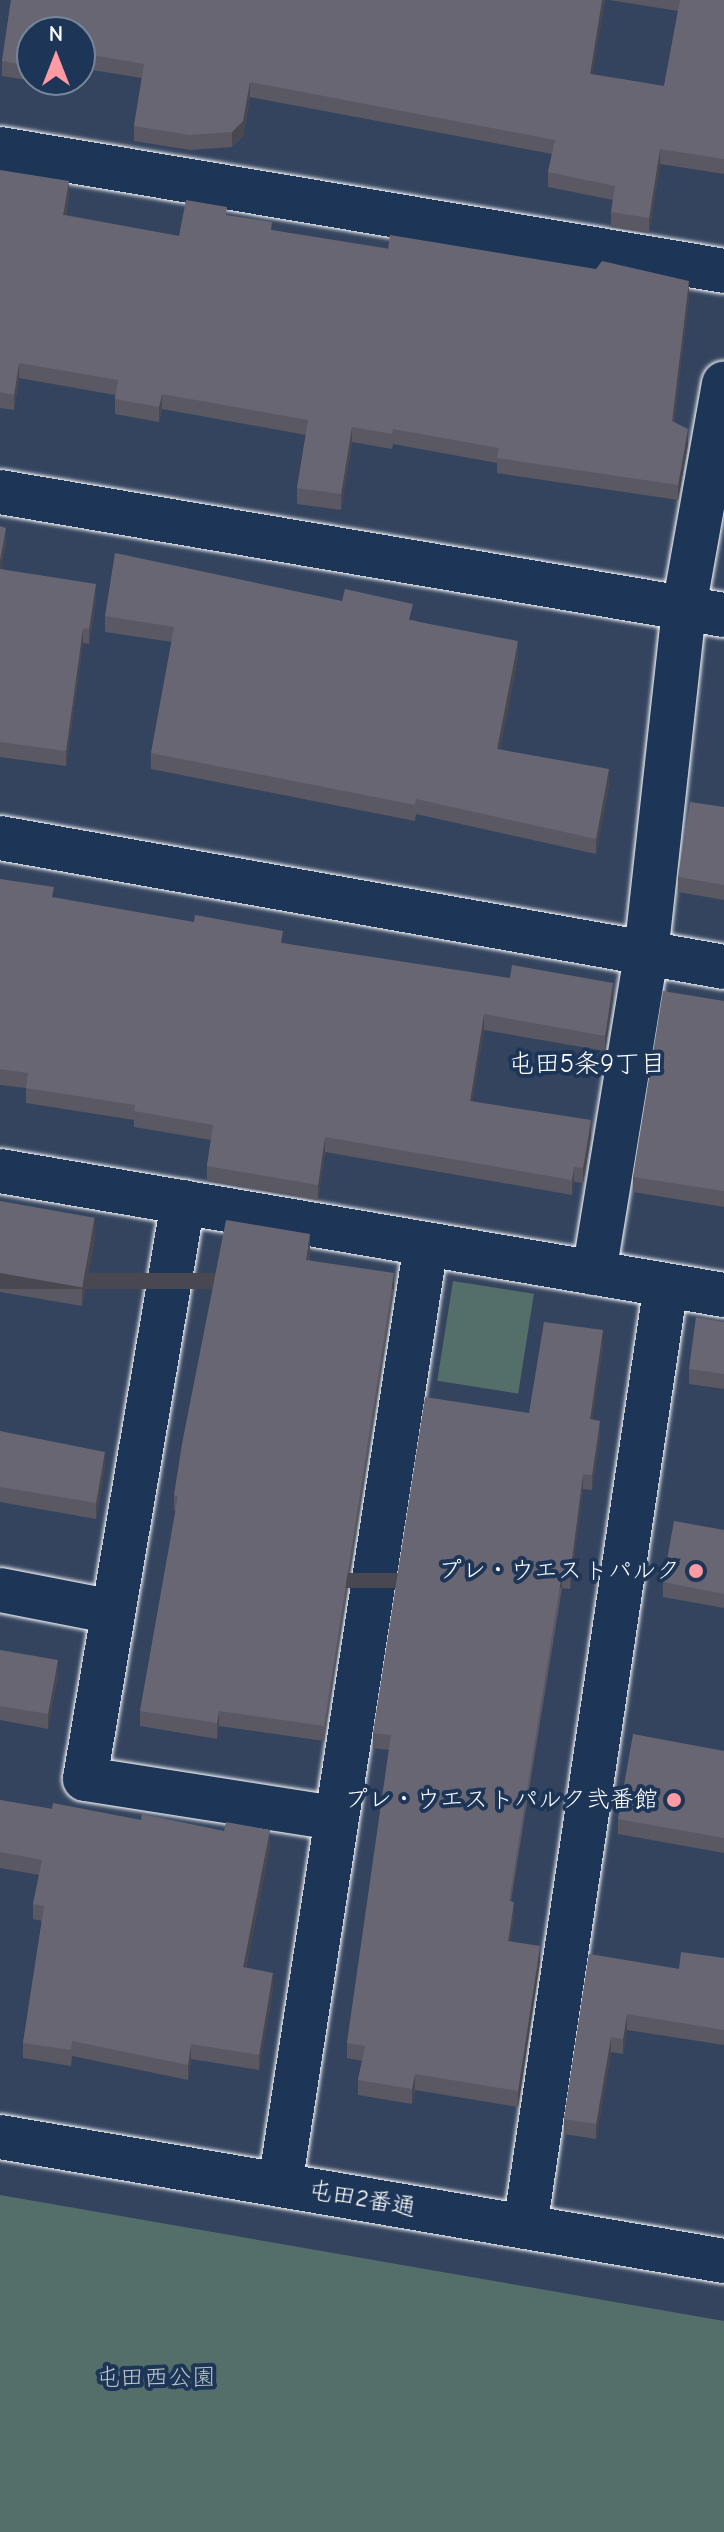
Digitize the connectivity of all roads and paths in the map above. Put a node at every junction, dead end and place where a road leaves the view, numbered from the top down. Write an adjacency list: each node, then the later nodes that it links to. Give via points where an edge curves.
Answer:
1 (0, 149): 2 (street)
2 (724, 271)
3 (724, 384): 5 (street)
4 (0, 492): 5 (street)
5 (704, 612): 7 (street)
6 (0, 838): 7 (street)
7 (646, 954): 8 (street); 12 (street)
8 (724, 967)
9 (0, 1171): 10 (street)
10 (183, 1202): 11 (street); 16 (street)
11 (426, 1244): 12 (street); 17 (street)
12 (594, 1273): 13 (street)
13 (666, 1285): 14 (street); 20 (street)
14 (724, 1295)
15 (0, 1590): 16 (street)
16 (113, 1612): 17 (street, via 85,1779)
17 (335, 1818): 19 (street)
18 (0, 2137): 19 (street, 屯田2番通)
19 (280, 2185): 20 (street, 屯田2番通)
20 (525, 2227): 21 (street, 屯田2番通)
21 (724, 2261)

